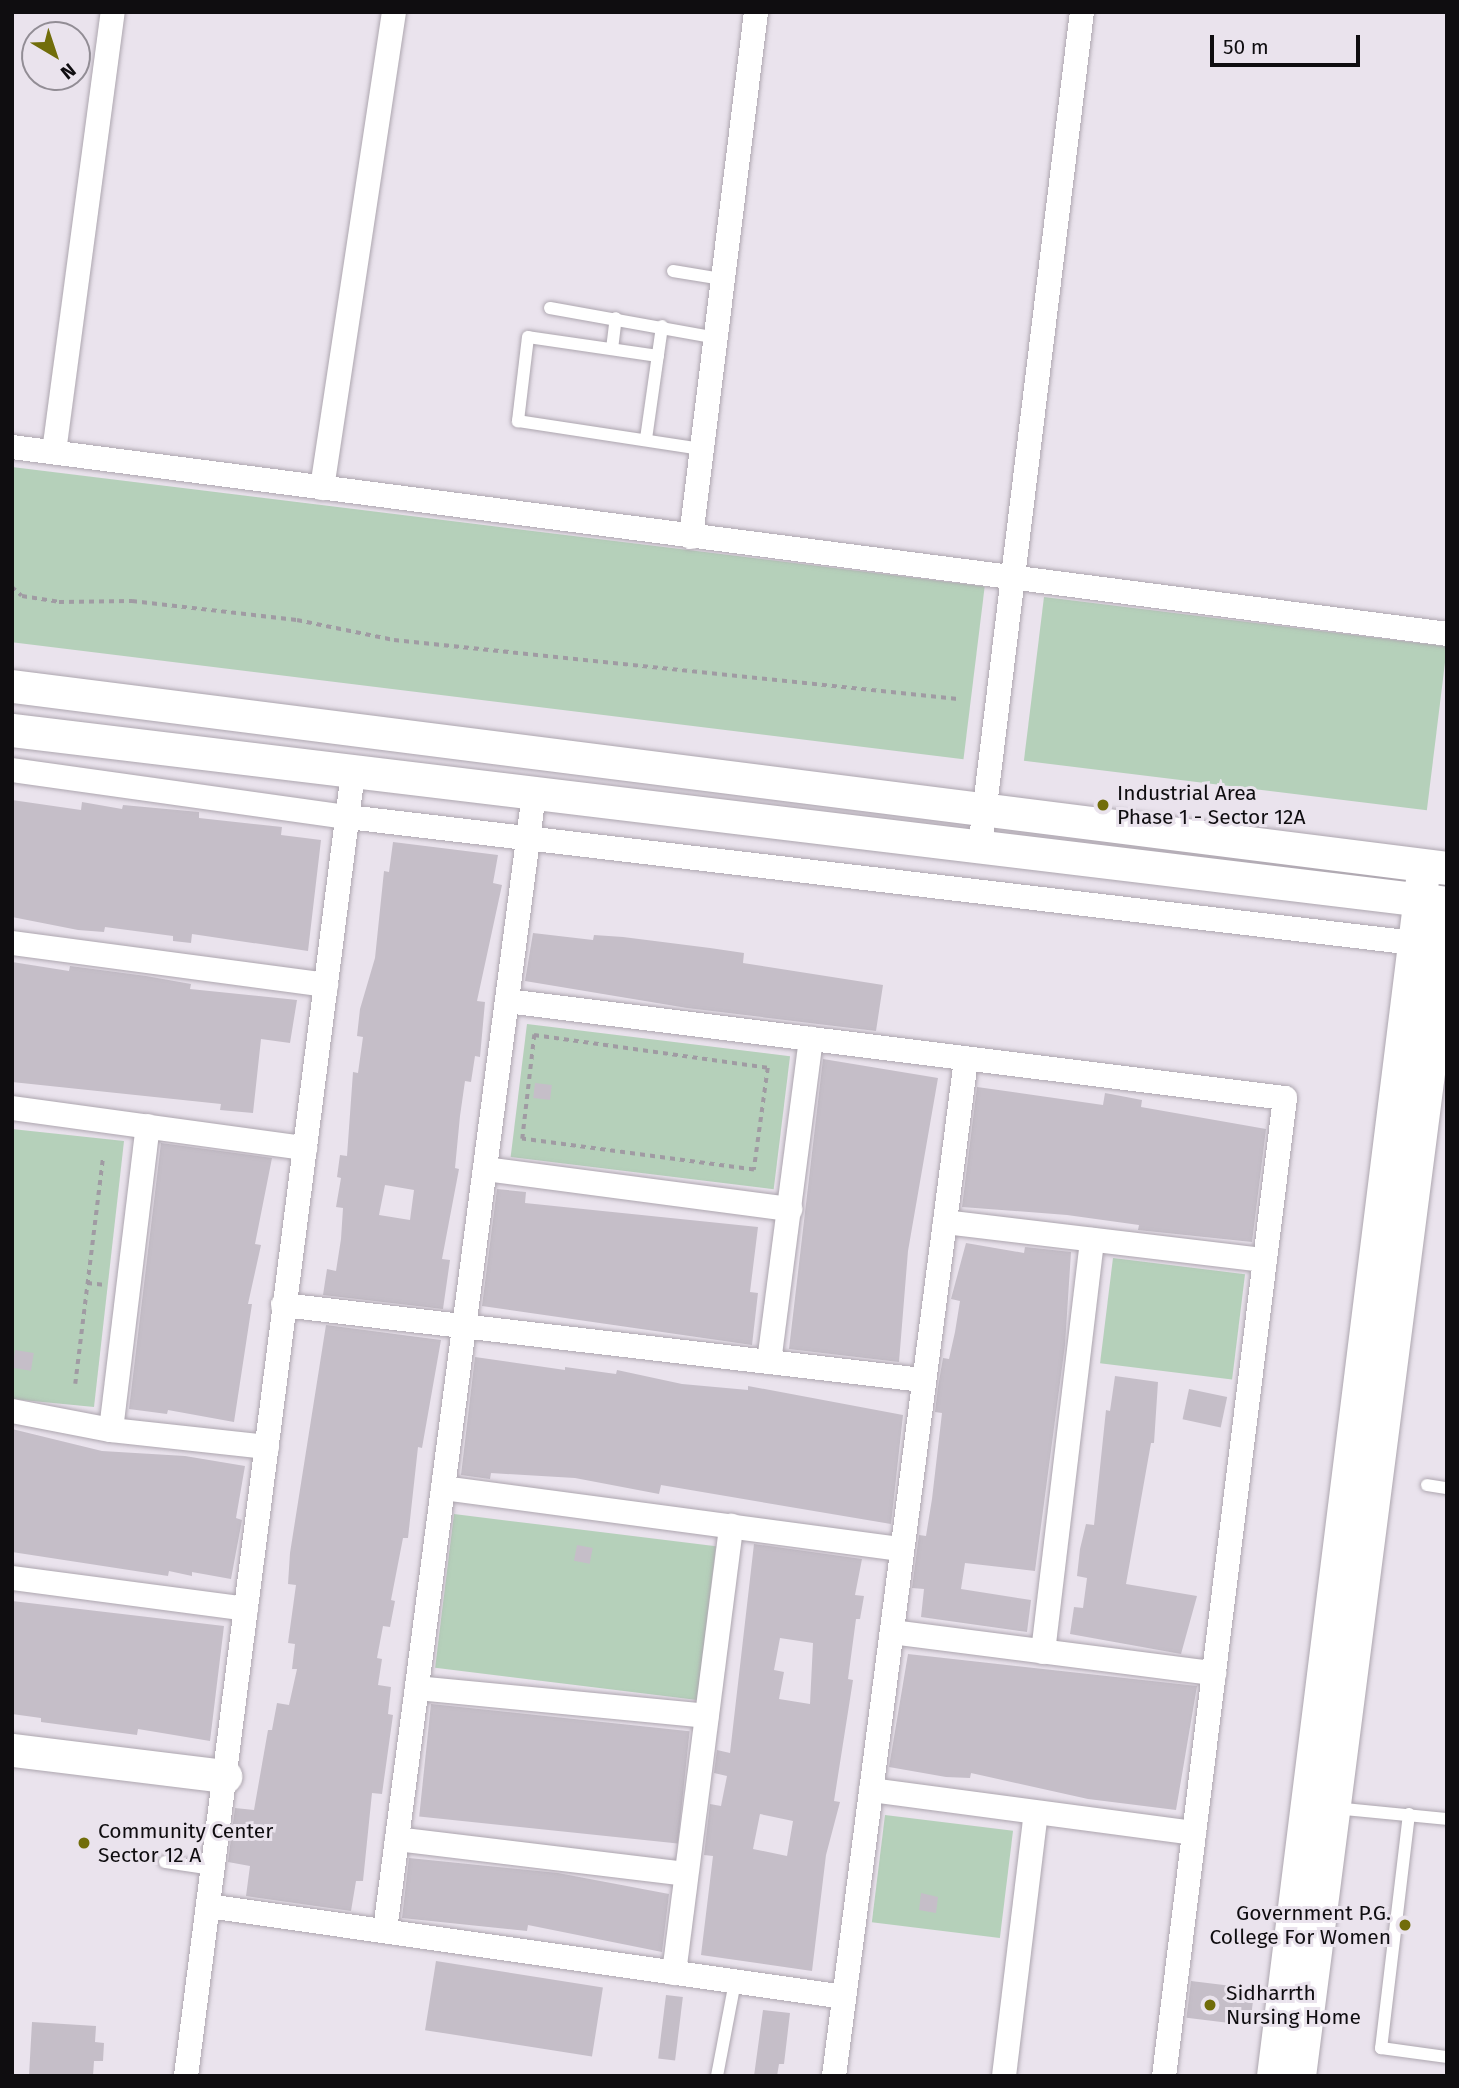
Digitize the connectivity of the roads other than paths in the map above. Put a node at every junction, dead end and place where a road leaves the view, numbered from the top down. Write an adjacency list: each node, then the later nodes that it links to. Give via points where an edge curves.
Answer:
1 (113, 12): 16 (street)
2 (394, 12): 17 (street)
3 (756, 12): 6 (street)
4 (1082, 12): 19 (street)
5 (673, 271): 6 (lane)
6 (722, 279): 10 (street)
7 (550, 308): 8 (lane)
8 (616, 318): 9 (lane); 11 (lane)
9 (662, 326): 10 (lane); 12 (lane)
10 (716, 338): 15 (street)
11 (612, 349): 12 (lane); 13 (lane, via 528,337 518,421)
12 (658, 356): 13 (lane)
13 (646, 439): 15 (lane)
14 (12, 447): 16 (street)
15 (702, 449): 18 (street)
16 (54, 452): 17 (street)
17 (322, 488): 18 (street)
18 (691, 537): 19 (street)
19 (1013, 579): 20 (street); 27 (street)
20 (1447, 634)
21 (12, 686): 23 (street)
22 (12, 730): 25 (street)
23 (359, 731): 25 (street); 27 (street)
24 (12, 770): 28 (street)
25 (353, 773): 26 (street); 28 (street)
26 (534, 793): 29 (street); 30 (street)
27 (985, 809): 30 (street); 31 (street)
28 (348, 817): 29 (street); 35 (street)
29 (529, 836): 33 (street); 36 (street)
30 (980, 847): 32 (street)
31 (1435, 867): 32 (street)
32 (1433, 902): 33 (street)
33 (1438, 938): 69 (street); 89 (street)
34 (12, 943): 35 (street)
35 (326, 985): 41 (street)
36 (507, 1001): 37 (street); 42 (street)
37 (811, 1039): 38 (street); 43 (street)
38 (966, 1059): 44 (street); 46 (street, via 1285,1098)
39 (12, 1108): 40 (street)
40 (148, 1126): 41 (street); 52 (street)
41 (305, 1148): 47 (street)
42 (485, 1169): 43 (street); 48 (street)
43 (790, 1209): 49 (street)
44 (945, 1222): 45 (street); 50 (street)
45 (1092, 1240): 46 (street); 62 (street)
46 (1265, 1260): 63 (street)
47 (283, 1305): 48 (street); 53 (street)
48 (463, 1325): 49 (street); 55 (street)
49 (769, 1362): 50 (street)
50 (922, 1380): 58 (street)
51 (12, 1411): 52 (street)
52 (111, 1430): 53 (street)
53 (267, 1447): 60 (street)
54 (1427, 1485): 56 (lane)
55 (443, 1488): 57 (street); 64 (street)
56 (1447, 1488)
57 (731, 1526): 58 (street); 65 (street)
58 (902, 1549): 61 (street)
59 (12, 1578): 60 (street)
60 (246, 1609): 67 (street)
61 (892, 1632): 62 (street); 68 (street)
62 (1043, 1652): 63 (street)
63 (1214, 1673): 73 (street)
64 (417, 1688): 65 (street); 74 (street)
65 (707, 1716): 77 (street)
66 (12, 1750): 67 (street)
67 (225, 1776): 76 (street)
68 (871, 1790): 70 (street); 82 (street)
69 (1335, 1808): 71 (lane); 90 (street)
70 (1036, 1813): 73 (street); 87 (street)
71 (1409, 1814): 72 (lane); 83 (lane, via 1381,2048)
72 (1447, 1819)
73 (1194, 1833): 88 (street)
74 (397, 1839): 77 (street); 79 (street)
75 (164, 1862): 76 (lane)
76 (213, 1869): 78 (street)
77 (686, 1874): 80 (street)
78 (208, 1906): 79 (street); 84 (street)
79 (385, 1930): 80 (street)
80 (674, 1973): 81 (street)
81 (735, 1982): 82 (street); 85 (lane)
82 (844, 1997): 86 (street)
83 (1447, 2057)
84 (186, 2076)
85 (717, 2076)
86 (834, 2076)
87 (1004, 2076)
88 (1164, 2076)
89 (1273, 2076)
90 (1299, 2076)

